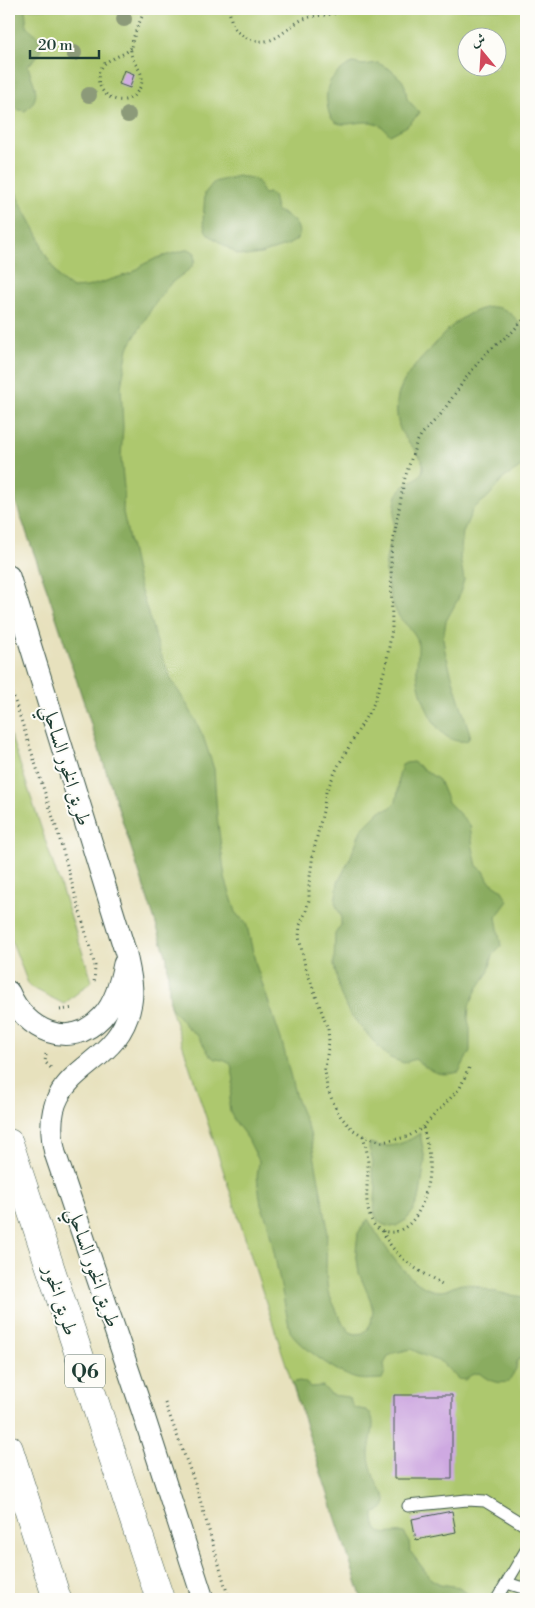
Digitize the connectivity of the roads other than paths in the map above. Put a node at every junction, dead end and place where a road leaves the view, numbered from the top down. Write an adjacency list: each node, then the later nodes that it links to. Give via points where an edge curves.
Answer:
1 (9, 576): 2 (street, طريق الخور الساحلي)
2 (126, 954): 3 (street, طريق الخور الساحلي, via 120,984 108,1009 92,1025 71,1034 49,1033 35,1026 18,1009); 13 (street, طريق الخور الساحلي, via 132,991 128,1015 114,1042 68,1082 55,1102 51,1137)
3 (9, 992)
4 (9, 1143): 12 (highway, طريق الخور / Q6)
5 (9, 1450): 11 (highway)
6 (408, 1506): 7 (lane, via 485,1501)
7 (526, 1526)
8 (526, 1550): 9 (lane)
9 (507, 1583): 10 (lane); 14 (lane)
10 (526, 1589)
11 (57, 1599)
12 (160, 1599)
13 (203, 1599)
14 (497, 1599)

